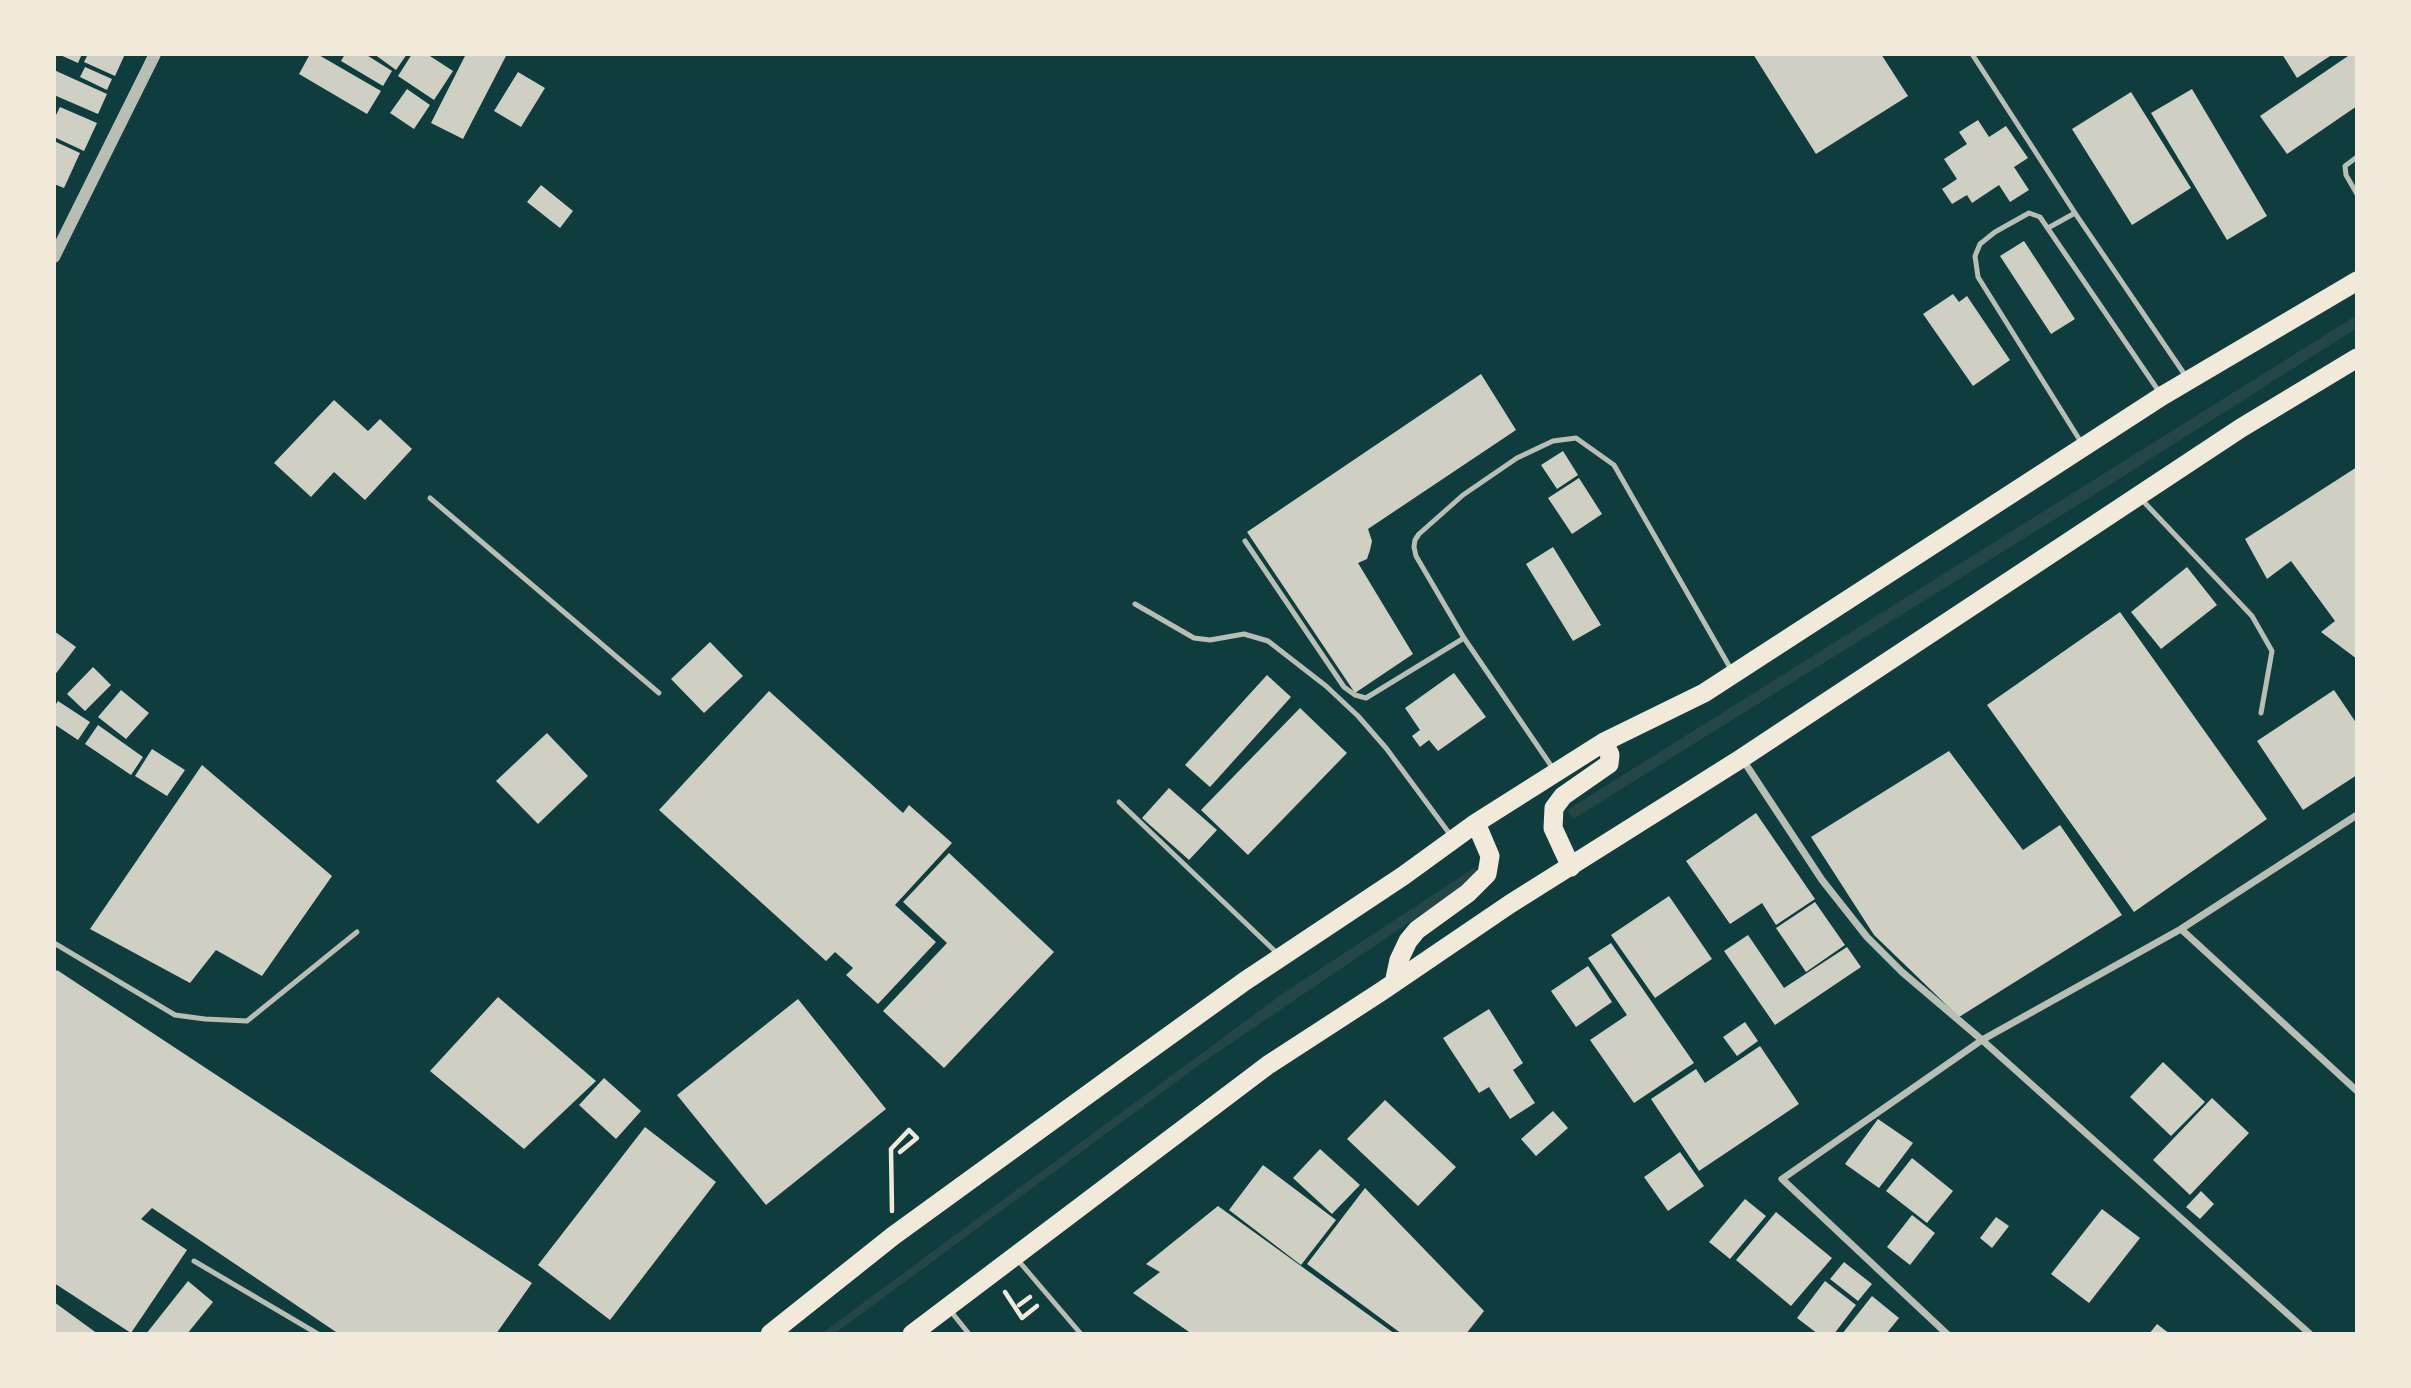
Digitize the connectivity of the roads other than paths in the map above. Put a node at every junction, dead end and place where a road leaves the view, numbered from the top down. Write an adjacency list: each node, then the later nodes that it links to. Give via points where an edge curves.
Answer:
1 (155, 54): 7 (street)
2 (1972, 54): 5 (lane)
3 (2357, 158): 4 (lane, via 2345,166)
4 (2357, 194)
5 (2075, 213): 6 (lane); 10 (lane)
6 (2048, 228): 11 (lane); 12 (lane, via 2040,217 2029,213 1995,232 1980,244 1975,256 1978,277)
7 (54, 257)
8 (2357, 281): 10 (highway)
9 (2357, 358): 13 (highway)
10 (2189, 380): 11 (highway)
11 (2162, 396): 12 (highway)
12 (2084, 448): 18 (highway)
13 (2138, 496): 20 (lane, via 2252,615 2272,651); 22 (highway)
14 (430, 498): 19 (lane)
15 (1245, 541): 17 (lane, via 1344,687 1354,695 1366,698)
16 (1135, 604): 27 (lane, via 1195,638 1244,634 1268,641 1358,716)
17 (1464, 638): 18 (lane, via 1416,556 1415,540 1463,495 1517,458 1553,441 1576,438 1614,465); 23 (lane)
18 (1734, 674): 21 (highway)
19 (659, 693)
20 (2261, 713)
21 (1604, 742): 23 (highway); 28 (highway, via 1609,764 1563,796 1554,808 1553,828)
22 (1742, 758): 28 (highway); 34 (street, via 1822,880 1867,937)
23 (1556, 772): 26 (highway)
24 (1119, 802): 32 (lane)
25 (2357, 815): 29 (street)
26 (1476, 823): 27 (highway); 33 (highway, via 1490,856 1487,874 1417,930 1399,961)
27 (1454, 840): 32 (highway)
28 (1571, 867): 33 (highway)
29 (2181, 929): 34 (street); 35 (street)
30 (357, 932): 31 (lane, via 247,1021 175,1015)
31 (54, 943)
32 (1281, 957): 40 (highway, via 893,1236)
33 (1394, 983): 36 (highway, via 1268,1065)
34 (1982, 1040): 44 (street, via 1782,1179); 45 (street)
35 (2357, 1091)
36 (1014, 1256): 38 (highway); 43 (lane)
37 (194, 1261): 39 (lane)
38 (947, 1307): 41 (highway); 42 (lane)
39 (318, 1334)
40 (770, 1334)
41 (912, 1334)
42 (969, 1334)
43 (1081, 1334)
44 (1947, 1334)
45 (2310, 1334)

